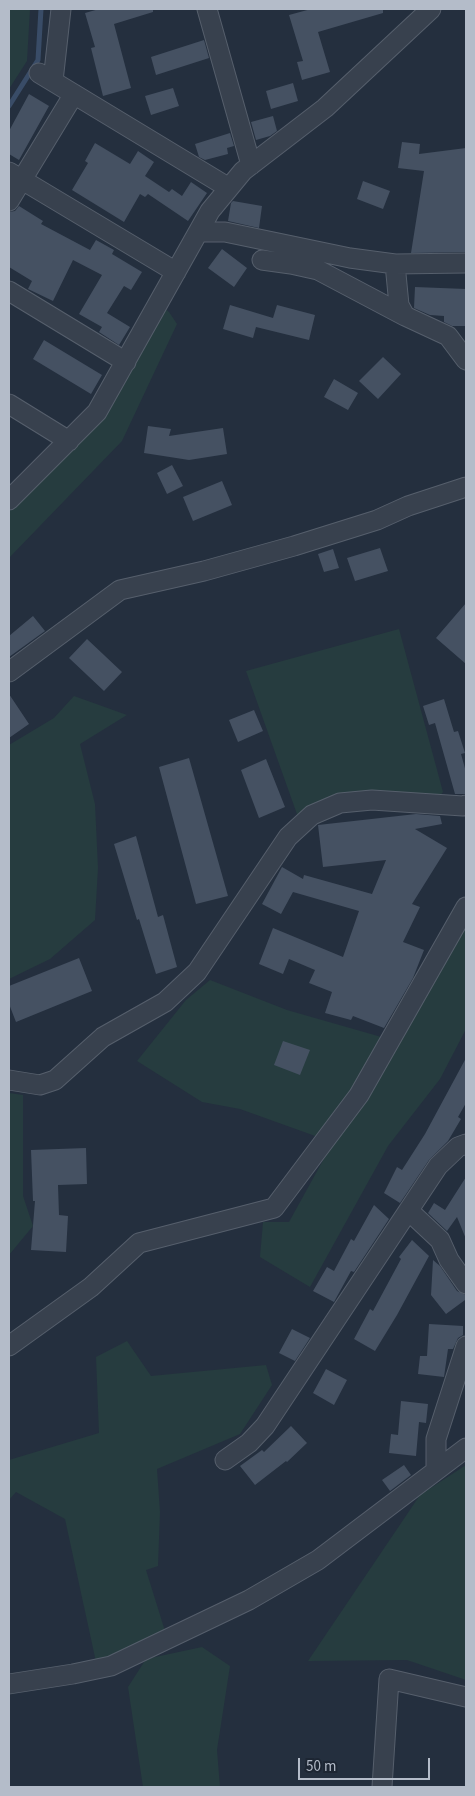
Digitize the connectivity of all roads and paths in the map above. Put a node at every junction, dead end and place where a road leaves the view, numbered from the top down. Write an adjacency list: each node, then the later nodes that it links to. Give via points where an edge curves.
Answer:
1 (61, 9): 4 (street, via 46,77)
2 (207, 9): 5 (street)
3 (431, 9): 5 (street, via 326,108)
4 (74, 94): 6 (street); 7 (street)
5 (251, 165): 7 (street)
6 (15, 176): 8 (street); 13 (street)
7 (229, 188): 9 (street, via 210,211)
8 (9, 201)
9 (199, 232): 12 (street, via 225,232); 13 (street)
10 (262, 260): 15 (street, via 318,270)
11 (466, 263): 12 (street)
12 (395, 264): 15 (street, via 399,305)
13 (176, 272): 17 (street)
14 (9, 290): 17 (street)
15 (405, 316): 16 (street, via 448,336)
16 (466, 360)
17 (126, 362): 19 (street, via 97,412)
18 (9, 404): 19 (street)
19 (69, 441): 21 (street)
20 (466, 487): 22 (street, via 294,546 120,590)
21 (9, 500)
22 (9, 672)
23 (466, 805): 25 (street, via 372,800 340,803 312,815 288,837 197,972 165,1002 103,1037 55,1080 40,1085)
24 (466, 907): 29 (street, via 359,1095 274,1208 139,1243 91,1287)
25 (9, 1080)
26 (466, 1144): 27 (street, via 458,1147 438,1166)
27 (409, 1211): 28 (street, via 440,1240); 32 (street, via 266,1426)
28 (466, 1284)
29 (9, 1346)
30 (466, 1346): 33 (street, via 436,1439)
31 (466, 1448): 33 (street)
32 (225, 1460)
33 (436, 1470): 34 (street, via 318,1560 249,1600 111,1666)
34 (9, 1684)
35 (466, 1697): 36 (street, via 389,1679)
36 (382, 1787)

